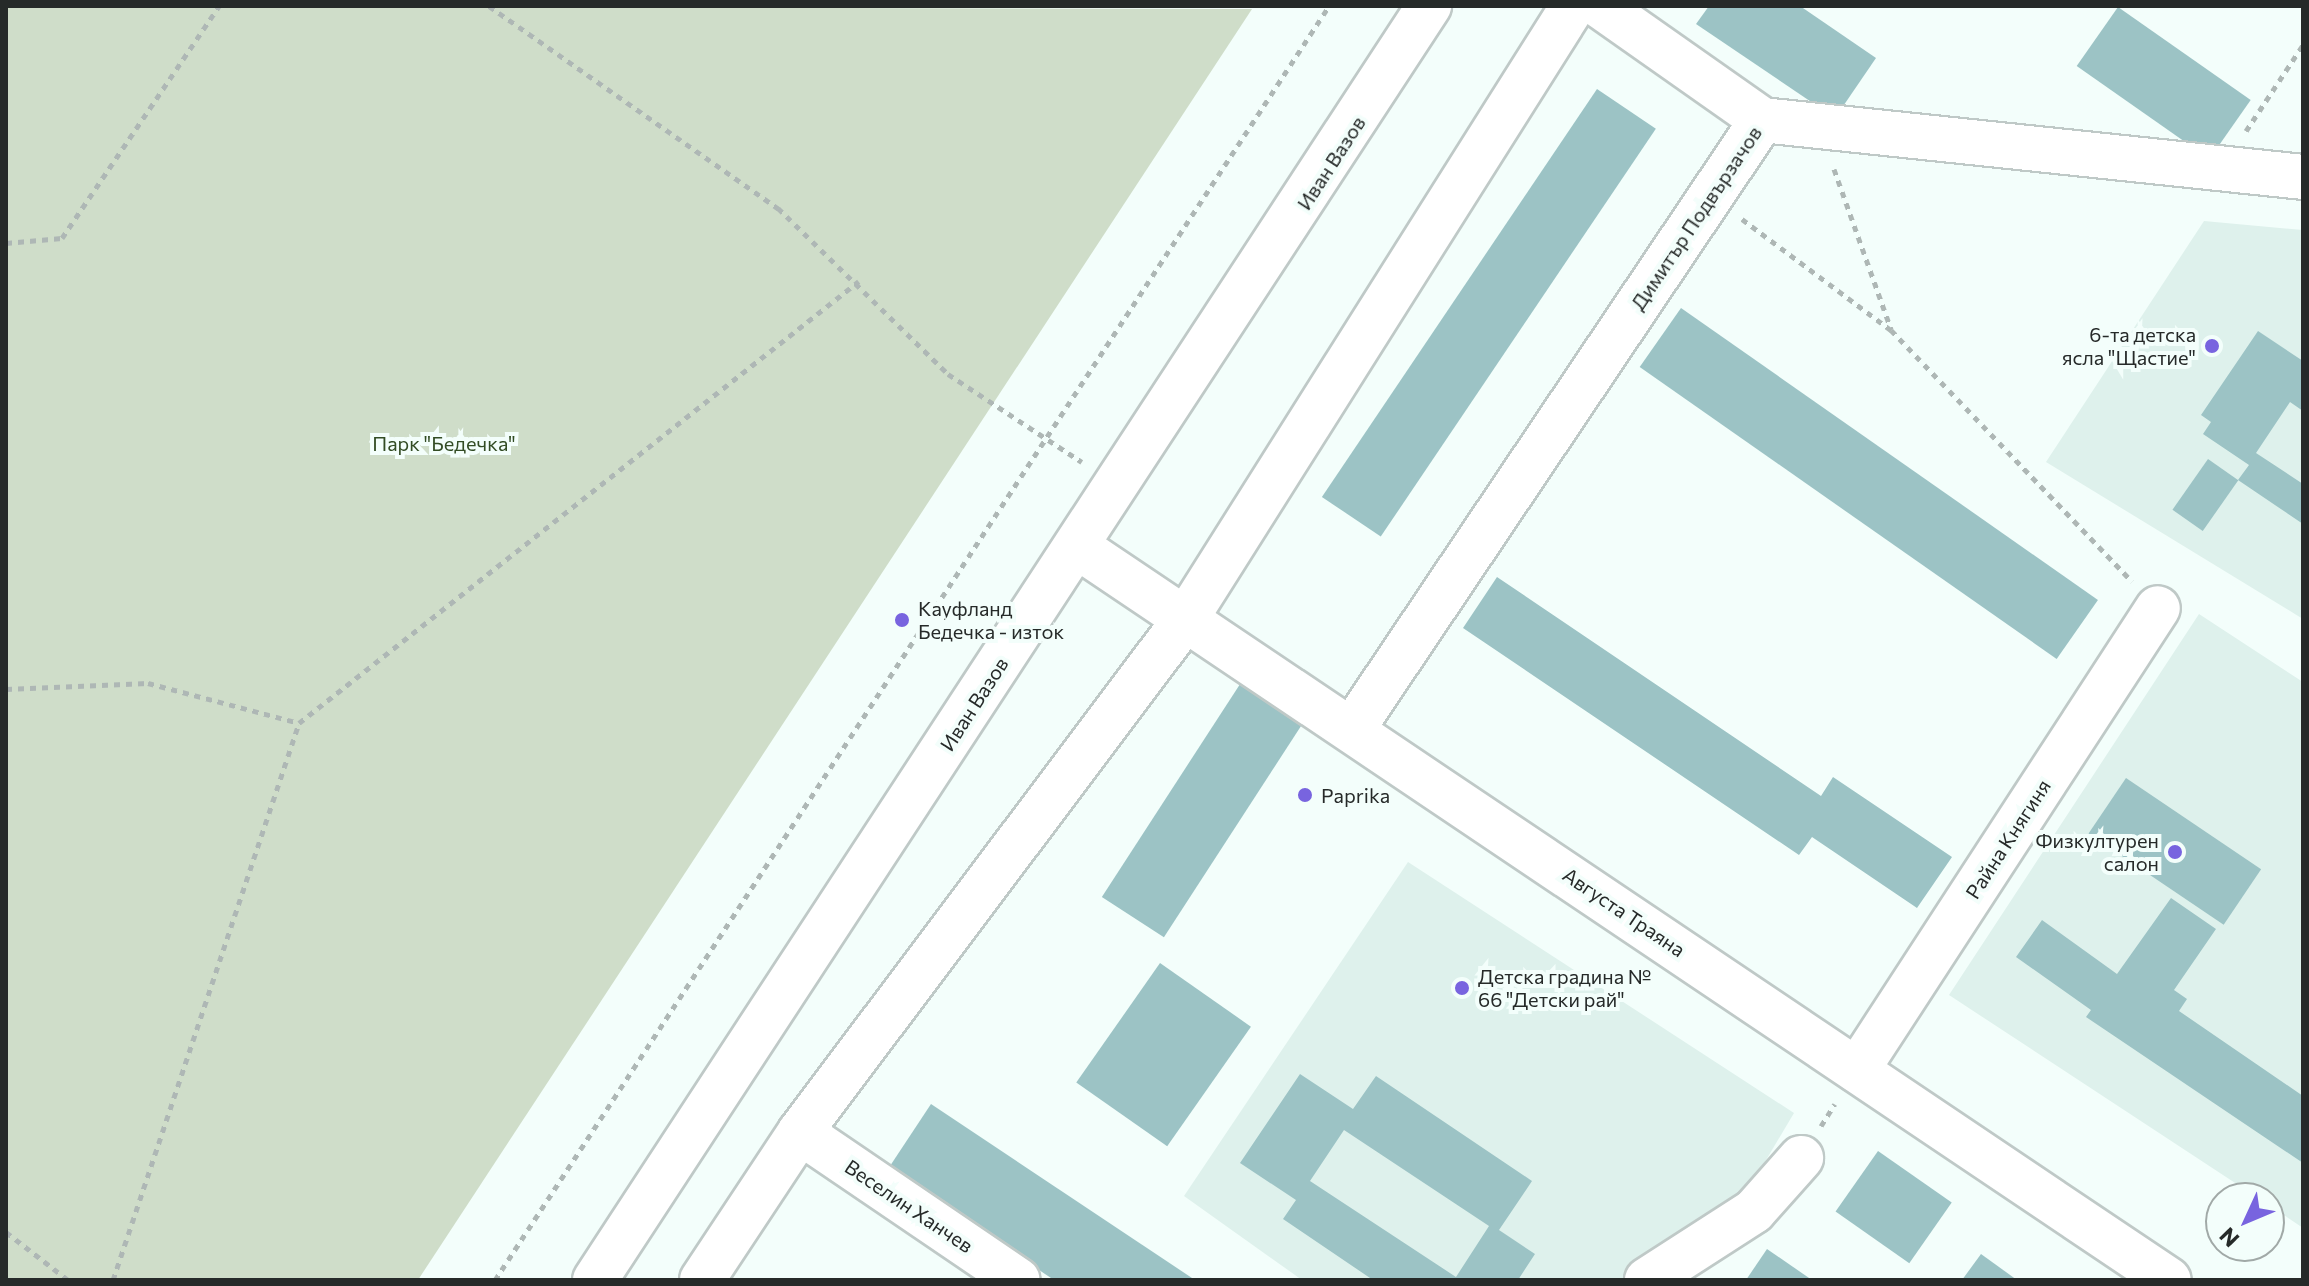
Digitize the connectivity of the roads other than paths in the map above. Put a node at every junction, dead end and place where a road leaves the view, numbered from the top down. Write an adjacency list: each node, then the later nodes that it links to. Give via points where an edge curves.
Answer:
1 (1429, 6): 6 (street, Иван Вазов)
2 (1573, 6): 8 (street)
3 (1600, 6): 4 (street)
4 (1762, 120): 5 (street, Димитър Подвързачов); 9 (street, Димитър Подвързачов)
5 (2303, 177)
6 (1078, 547): 8 (street, Августа Траяна); 14 (street, Иван Вазов)
7 (2158, 608): 10 (street, Райна Княгиня)
8 (1187, 617): 9 (street, Августа Траяна); 11 (street)
9 (1353, 728): 10 (street, Августа Траяна)
10 (1848, 1085): 13 (street, Августа Траяна)
11 (800, 1132): 15 (street); 16 (street, Веселин Ханчев)
12 (1808, 1146): 17 (street, via 1754,1211)
13 (2146, 1274)
14 (595, 1280)
15 (702, 1280)
16 (1018, 1280)
17 (1647, 1280)

